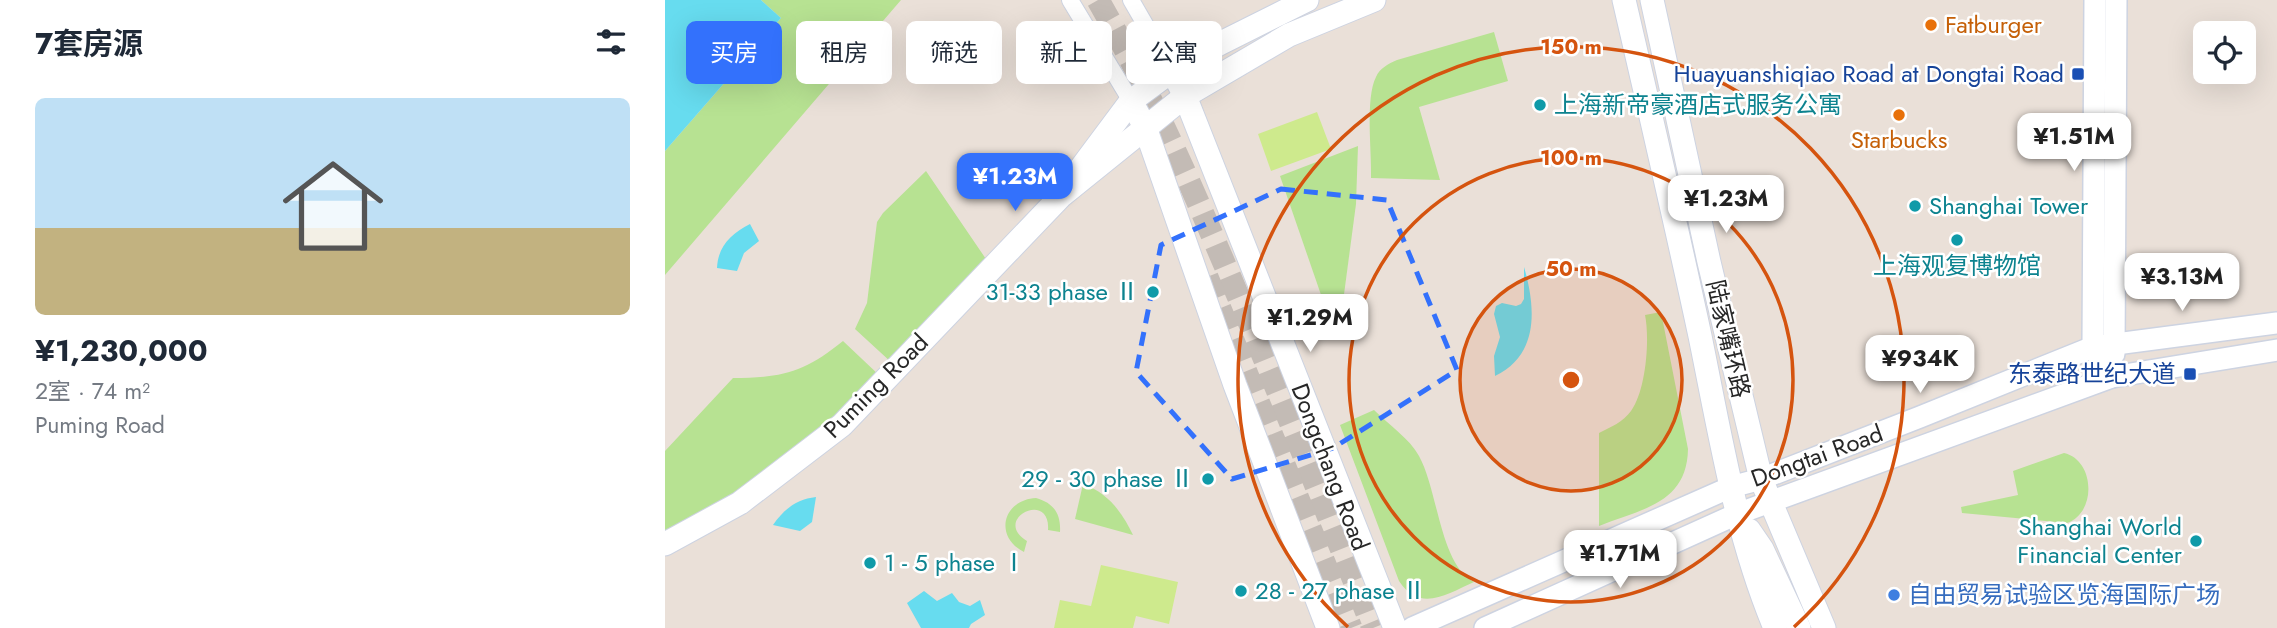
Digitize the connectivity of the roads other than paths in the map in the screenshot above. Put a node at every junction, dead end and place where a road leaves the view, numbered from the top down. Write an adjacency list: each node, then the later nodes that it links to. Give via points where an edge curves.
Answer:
1 (1070, 0): 14 (street)
2 (1131, 0): 9 (street, Dongchang Road)
3 (1307, 0): 10 (main road, Puming Road)
4 (1374, 0): 13 (main road, Puming Road, via 1289,35)
5 (1625, 0): 23 (main road)
6 (1652, 0): 22 (main road, 陆家嘴环路)
7 (2095, 0): 19 (street)
8 (2116, 0): 18 (street)
9 (1143, 21)
10 (1222, 43)
11 (1154, 84): 14 (main road, Puming Road)
12 (1179, 84): 13 (main road, Dongchang Road)
13 (1185, 96): 15 (main road, Puming Road); 28 (main road, Dongchang Road)
14 (1131, 101): 15 (main road); 16 (main road, Puming Road)
15 (1145, 127): 16 (main road, Puming Road); 27 (main road, via 1235,385)
16 (1061, 196): 26 (main road, Puming Road, via 842,425 740,503)
17 (2277, 323): 18 (street, Dongtai Road)
18 (2115, 342): 19 (street, Dongtai Road); 21 (street)
19 (2094, 346): 21 (street); 22 (street, Dongtai Road)
20 (2277, 350): 21 (street, Dongtai Road)
21 (2112, 377): 24 (street, Dongtai Road)
22 (1761, 479): 23 (street, Dongtai Road); 24 (main road, 陆家嘴环路)
23 (1731, 487): 25 (main road); 29 (street, Dongtai Road)
24 (1769, 503): 25 (street, Dongtai Road); 33 (main road, 陆家嘴环路)
25 (1737, 514): 30 (street, Dongtai Road); 31 (main road); 32 (main road, via 1762,549)
26 (665, 544)
27 (1328, 628)
28 (1395, 628)
29 (1412, 628)
30 (1485, 628)
31 (1775, 628)
32 (1799, 628)
33 (1823, 628)

